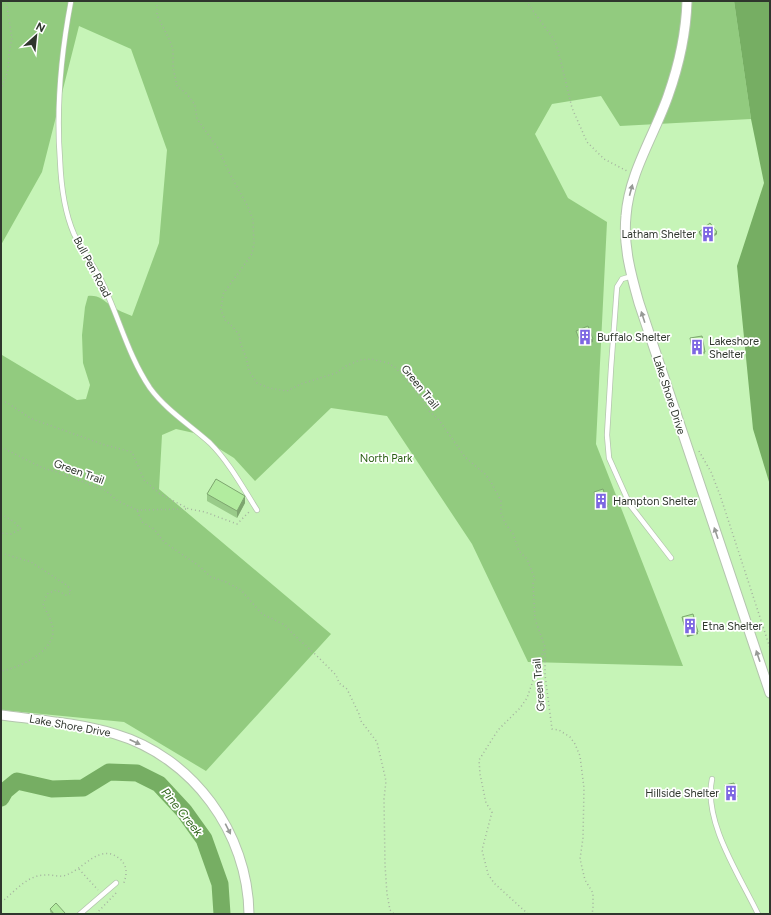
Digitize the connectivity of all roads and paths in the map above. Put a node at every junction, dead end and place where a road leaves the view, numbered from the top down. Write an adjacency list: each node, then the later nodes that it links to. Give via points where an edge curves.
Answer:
1 (6, 1): 6 (path, via 12,38 8,53 8,70)
2 (71, 1): 12 (lane, Bull Pen Road, via 58,121 60,174 74,234 100,278 139,371 164,403 211,444 225,460)
3 (157, 1): 19 (path, Green Trail, via 157,15 173,50 177,86 195,105 197,119 218,148 253,220 252,254 223,294 222,310 225,320 238,334 249,371 257,383 287,391 336,373 360,360 371,359 396,368 428,410 439,420 465,457 485,474 498,494 505,523 519,551 527,559 535,578 535,618)
4 (526, 1): 7 (path, via 555,41 572,108 587,142 604,158)
5 (687, 1): 7 (street, Lake Shore Drive, via 685,32 677,69)
6 (1, 90)
7 (635, 176): 8 (street, Lake Shore Drive, one-way to 7, via 626,248 626,215)
8 (632, 276): 18 (lane, via 622,280 617,286 608,428 609,458 630,505); 22 (street, Lake Shore Drive, one-way to 8, via 665,385)
9 (1, 402): 13 (path, via 6,402 32,419 132,452 144,480 160,494)
10 (1, 447): 14 (path, Green Trail, via 43,468 105,490 118,501)
11 (698, 449): 20 (path, via 720,495)
12 (256, 508): 13 (path, via 237,524)
13 (189, 509): 14 (path)
14 (137, 510): 34 (path, Green Trail, via 142,522 154,529 164,542 211,577 241,590 262,614 285,625 316,654 336,675 339,683 347,689 361,721 377,742 386,781 385,865 387,894 390,910)
15 (1, 514): 16 (path, via 21,529 11,534)
16 (1, 533)
17 (1, 553): 21 (path, via 31,562 68,586 71,594 66,595 56,590 47,594 43,605 53,631 50,643 33,658)
18 (671, 558)
19 (544, 647): 35 (path, via 527,698 498,730 479,760 486,803 492,812 482,850 488,874 494,883); 36 (path, Green Trail, via 552,728 570,737 580,756 584,788 580,859 585,880 592,893)
20 (770, 648)
21 (1, 671)
22 (770, 693)
23 (1, 715): 33 (street, Lake Shore Drive, one-way to 33, via 73,725 116,735 172,763 195,784 227,826 244,873)
24 (712, 779): 37 (lane, via 710,800 718,832)
25 (79, 869): 27 (path, via 99,854 116,856 127,870); 29 (path); 30 (path, via 65,876 45,874 34,877)
26 (116, 882): 29 (lane)
27 (123, 886)
28 (119, 890): 32 (path)
29 (102, 894): 31 (lane)
30 (1, 902)
31 (80, 914)
32 (96, 914)
33 (249, 914)
34 (394, 914)
35 (528, 914)
36 (592, 914)
37 (758, 914)

